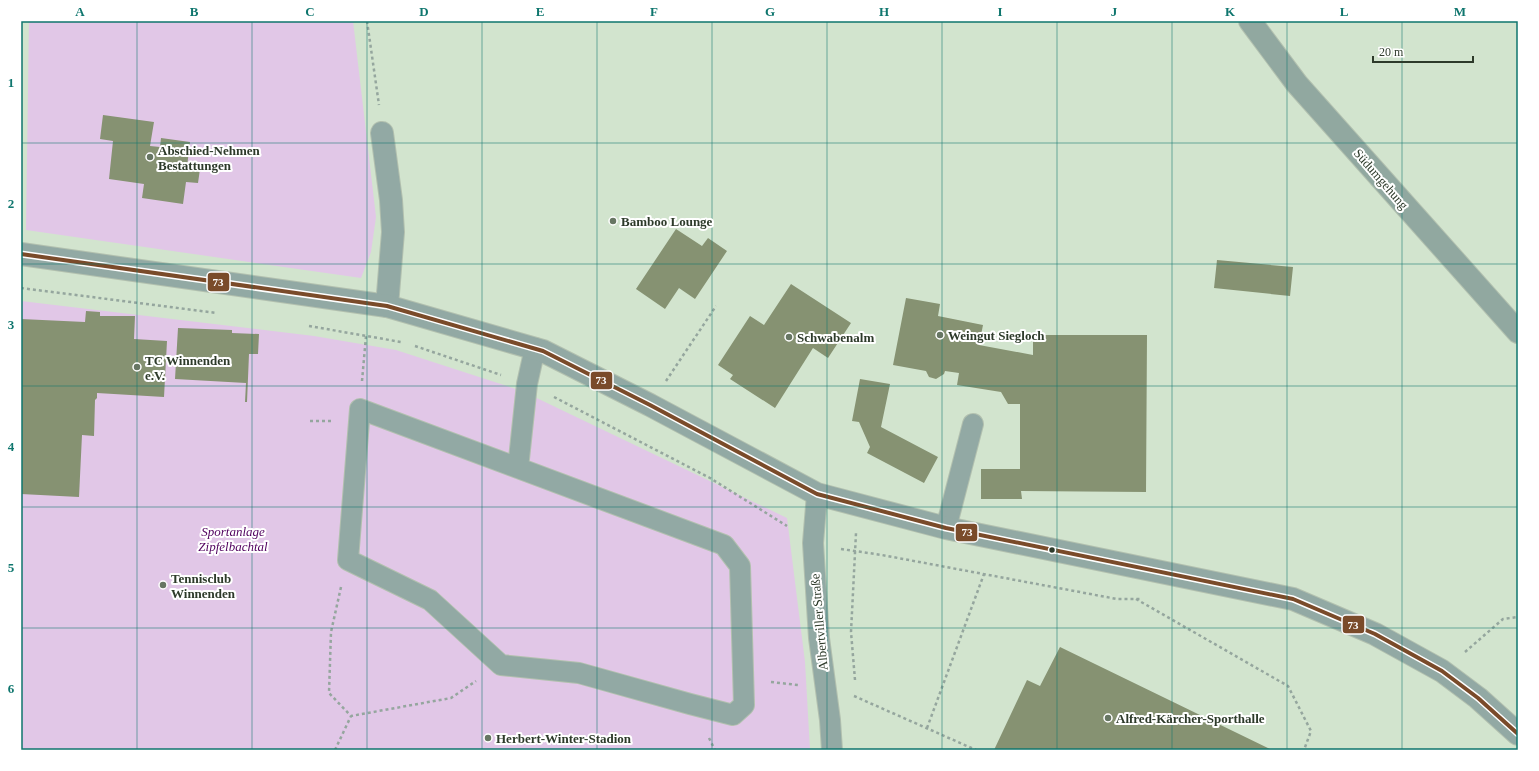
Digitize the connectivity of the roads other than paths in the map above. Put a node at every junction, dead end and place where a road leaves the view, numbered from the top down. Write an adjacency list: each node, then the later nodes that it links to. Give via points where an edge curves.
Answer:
1 (1250, 21): 5 (main road, Südumgehung, via 1297,84)
2 (382, 133): 4 (street, via 393,232)
3 (21, 254): 4 (street)
4 (387, 306): 6 (street)
5 (1518, 332)
6 (535, 348): 8 (lane); 9 (street, via 591,374)
7 (973, 424): 10 (lane)
8 (518, 468): 8 (lane, via 360,409 348,560 430,600 501,665 579,672 733,715 744,705 740,566 724,545)
9 (817, 494): 10 (street); 12 (lane, Albertviller Straße, via 813,542 819,638)
10 (946, 528): 11 (street, via 1293,599 1375,634 1442,671 1478,698)
11 (1518, 734)
12 (832, 750)

